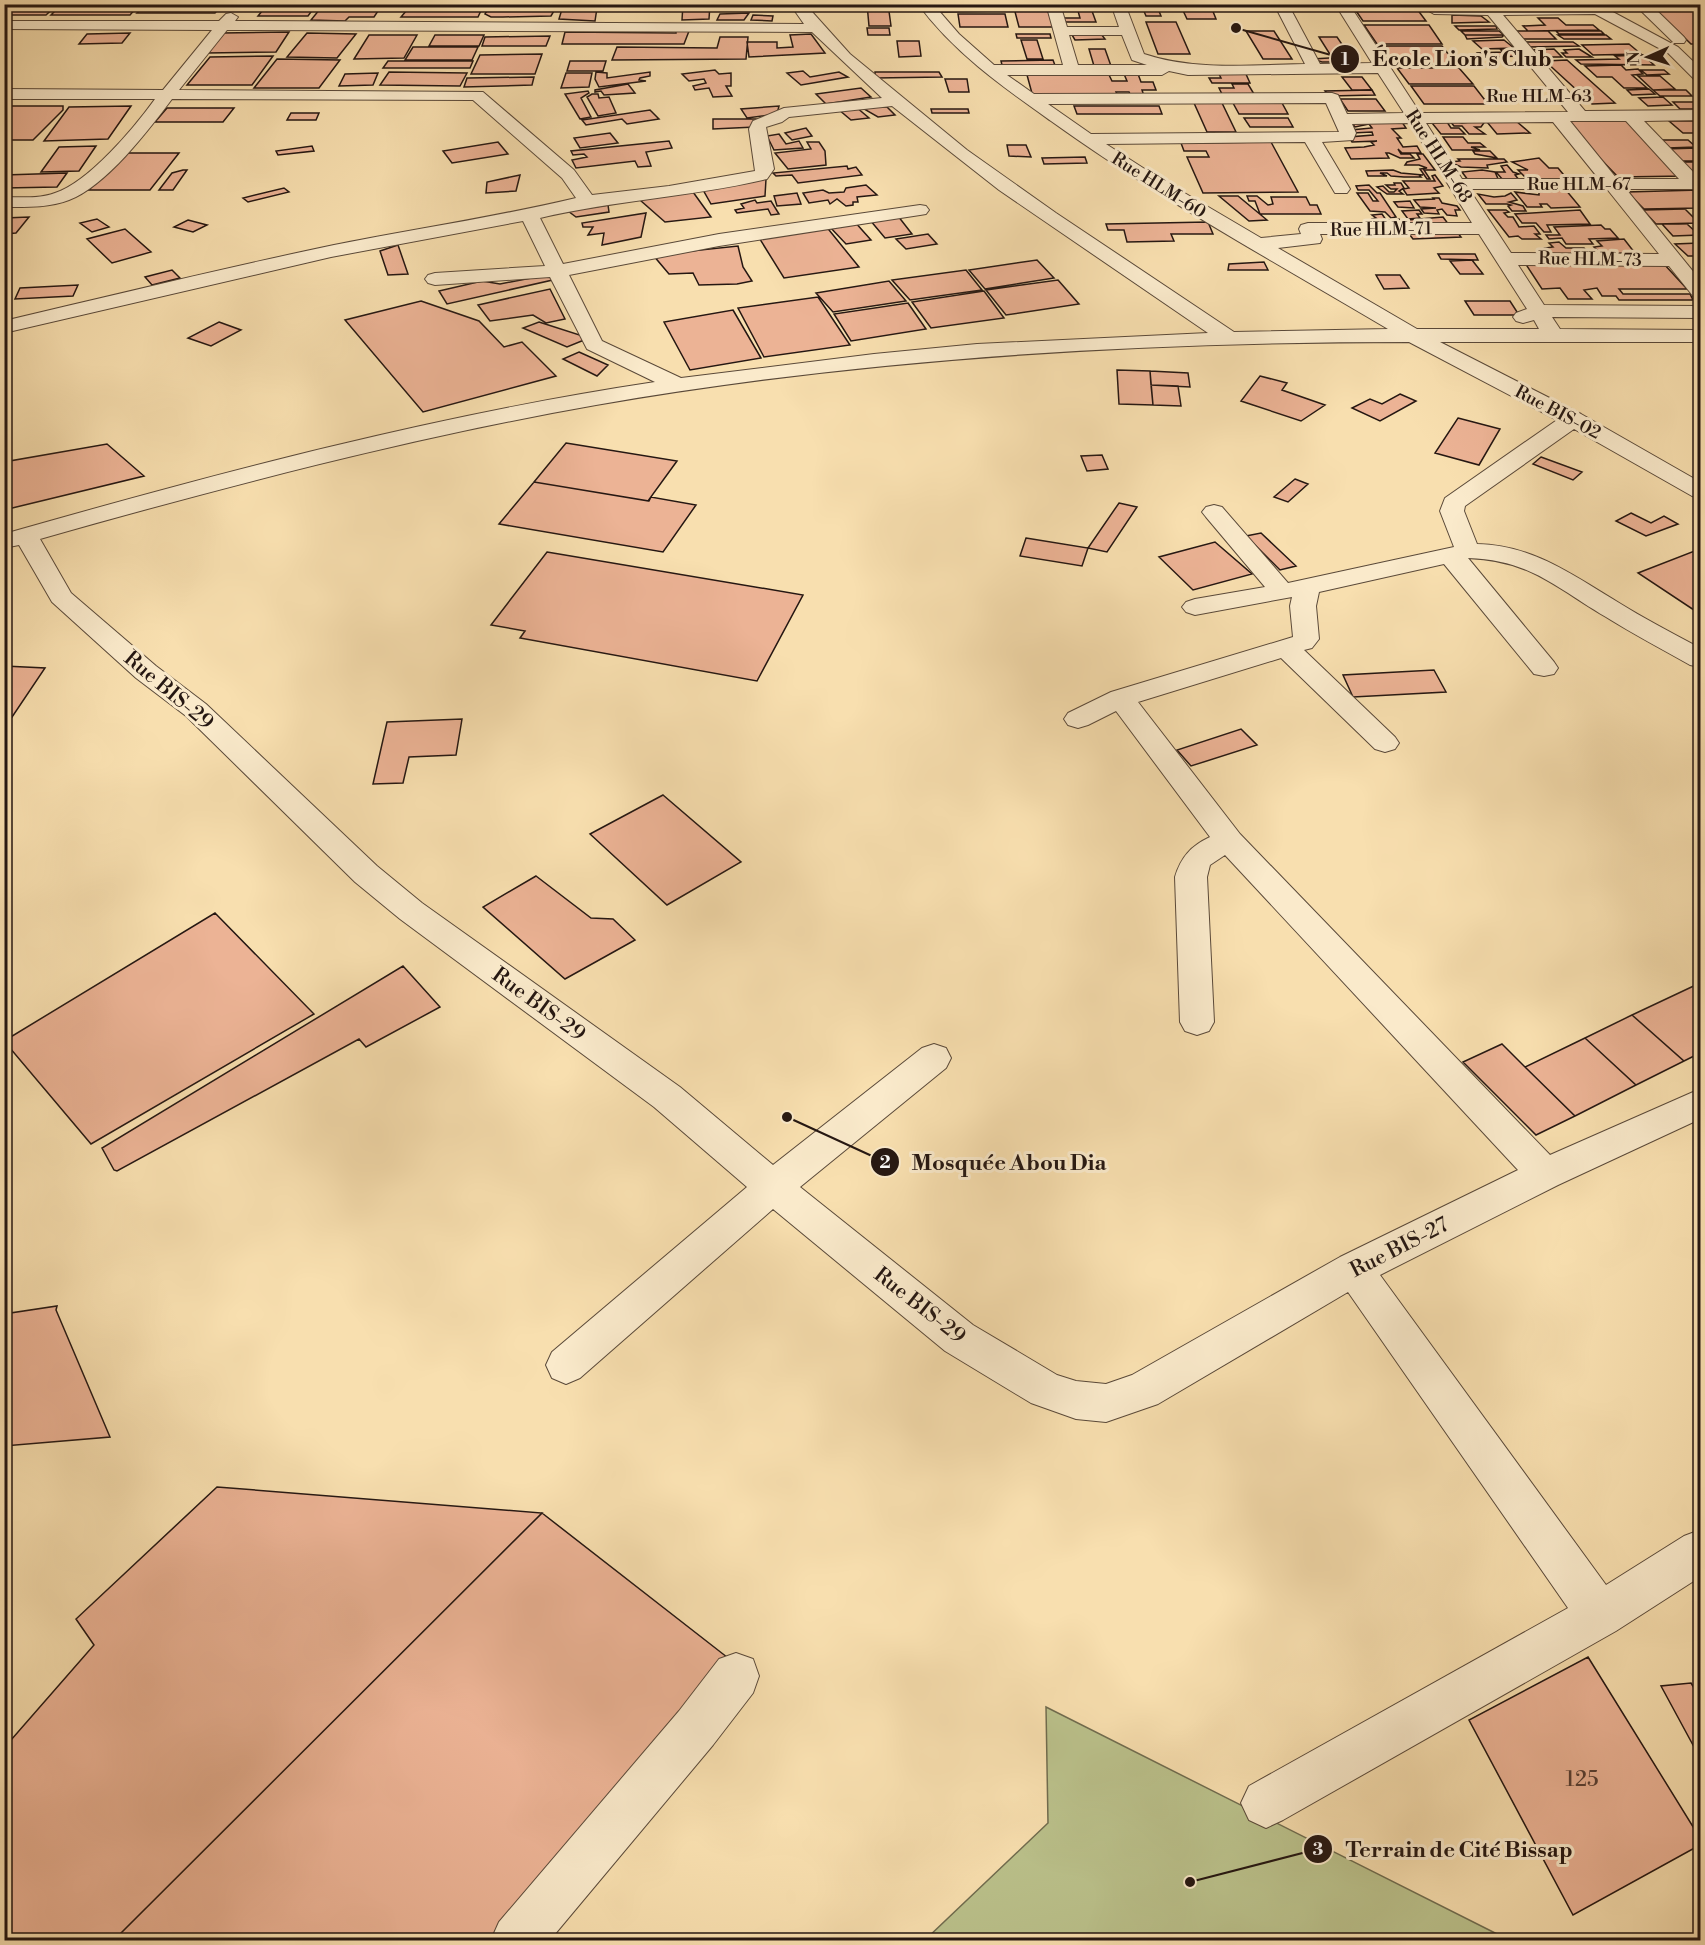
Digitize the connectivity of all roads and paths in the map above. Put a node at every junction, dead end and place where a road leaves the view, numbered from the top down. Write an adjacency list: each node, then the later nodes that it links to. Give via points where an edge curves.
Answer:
1 (242, 4): 14 (street)
2 (797, 4): 16 (street)
3 (925, 4): 22 (street, Rue HLM-60)
4 (1053, 4): 17 (street)
5 (1118, 4): 18 (street)
6 (1281, 4): 21 (street)
7 (1342, 4): 20 (street, Rue HLM-68)
8 (1425, 4): 11 (street, via 1443,11)
9 (1641, 4): 19 (street, via 1692,50)
10 (1592, 7): 11 (street); 19 (street)
11 (1492, 11): 33 (street)
12 (398, 12): 15 (street)
13 (4, 25): 14 (street)
14 (223, 27): 15 (street); 28 (street)
15 (390, 27): 16 (street)
16 (818, 28): 31 (street)
17 (1060, 31): 18 (street); 23 (street)
18 (1127, 31): 25 (street, via 1137,57)
19 (1672, 50): 26 (street)
20 (1383, 68): 21 (street); 36 (street, Rue HLM-68)
21 (1316, 69): 25 (street)
22 (990, 70): 23 (street); 29 (street, Rue HLM-60)
23 (1072, 70): 24 (street)
24 (1162, 70): 25 (street); 30 (street)
25 (1188, 70)
26 (1701, 76)
27 (4, 94): 28 (street)
28 (168, 95): 45 (street, via 477,95 568,174); 46 (street, via 138,133 81,188 41,201)
29 (1029, 99): 30 (street); 40 (street, Rue HLM-60)
30 (1176, 99): 37 (street, via 1332,98); 38 (street)
31 (895, 101): 45 (street, via 784,113 759,124 765,170 761,175); 64 (street, via 979,166)
32 (1556, 115): 33 (street, Rue HLM-63); 36 (street, Rue HLM-63); 42 (street)
33 (1579, 115): 34 (street, Rue HLM-63)
34 (1630, 115): 35 (street, Rue HLM-63); 43 (street)
35 (1701, 115)
36 (1414, 117): 37 (street, Rue HLM-63); 41 (street, Rue HLM-68)
37 (1342, 119): 39 (street, via 1347,136)
38 (1194, 137): 39 (street); 40 (street)
39 (1310, 137): 44 (street)
40 (1087, 140): 50 (street, Rue HLM-60)
41 (1457, 184): 42 (street, Rue HLM-67); 49 (street, Rue HLM-68)
42 (1614, 184): 43 (street, Rue HLM-67); 52 (street)
43 (1697, 184)
44 (1341, 189)
45 (587, 201): 48 (street)
46 (4, 202)
47 (920, 210): 53 (street, via 718,240)
48 (529, 214): 53 (street); 60 (street, via 273,263)
49 (1485, 228): 50 (street, Rue HLM-71, via 1308,229 1313,239); 51 (street, Rue HLM-68)
50 (1257, 244): 59 (street, Rue HLM-60)
51 (1505, 259): 52 (street, Rue HLM-73); 57 (street, Rue HLM-68)
52 (1675, 260): 55 (street)
53 (556, 271): 54 (street); 65 (street, via 594,345)
54 (435, 279)
55 (1701, 292)
56 (1701, 306): 57 (street)
57 (1537, 309): 58 (street); 59 (street, via 1520,319); 62 (street, Rue HLM-68)
58 (1701, 312)
59 (1381, 317): 61 (street, Rue HLM-60)
60 (4, 327)
61 (1414, 336): 62 (street); 64 (street); 66 (street, Rue BIS-02)
62 (1554, 336): 63 (street)
63 (1701, 336)
64 (1231, 339): 65 (street, via 877,360)
65 (680, 386): 70 (street, via 511,414 393,441)
66 (1573, 419): 67 (street, Rue BIS-02); 71 (street, via 1453,503)
67 (1690, 478): 68 (street, Rue BIS-02)
68 (1701, 491)
69 (1214, 512): 72 (street)
70 (15, 539): 85 (street, Rue BIS-29, via 61,597 196,710 366,873 411,911 667,1097)
71 (1459, 553): 72 (street); 75 (street, via 1499,552 1534,562); 76 (street)
72 (1294, 589): 73 (street); 74 (street, via 1303,606 1306,639)
73 (1195, 607)
74 (1286, 648): 77 (street); 79 (street)
75 (1701, 659)
76 (1544, 668)
77 (1121, 698): 78 (street); 80 (street)
78 (1078, 719)
79 (1385, 743)
80 (1229, 841): 81 (street, via 1198,857 1192,871); 84 (street)
81 (1197, 1022)
82 (934, 1058): 85 (street)
83 (1701, 1103): 84 (street, Rue BIS-27)
84 (1545, 1174): 86 (street, Rue BIS-27)
85 (773, 1187): 87 (street); 88 (street, Rue BIS-29, via 959,1338 1046,1390 1076,1400)
86 (1354, 1269): 88 (street, Rue BIS-27, via 1143,1391); 90 (street)
87 (566, 1365)
88 (1106, 1403)
89 (1701, 1552): 90 (street)
90 (1600, 1615): 92 (street)
91 (736, 1676): 93 (street)
92 (1266, 1803)
93 (518, 1941)

